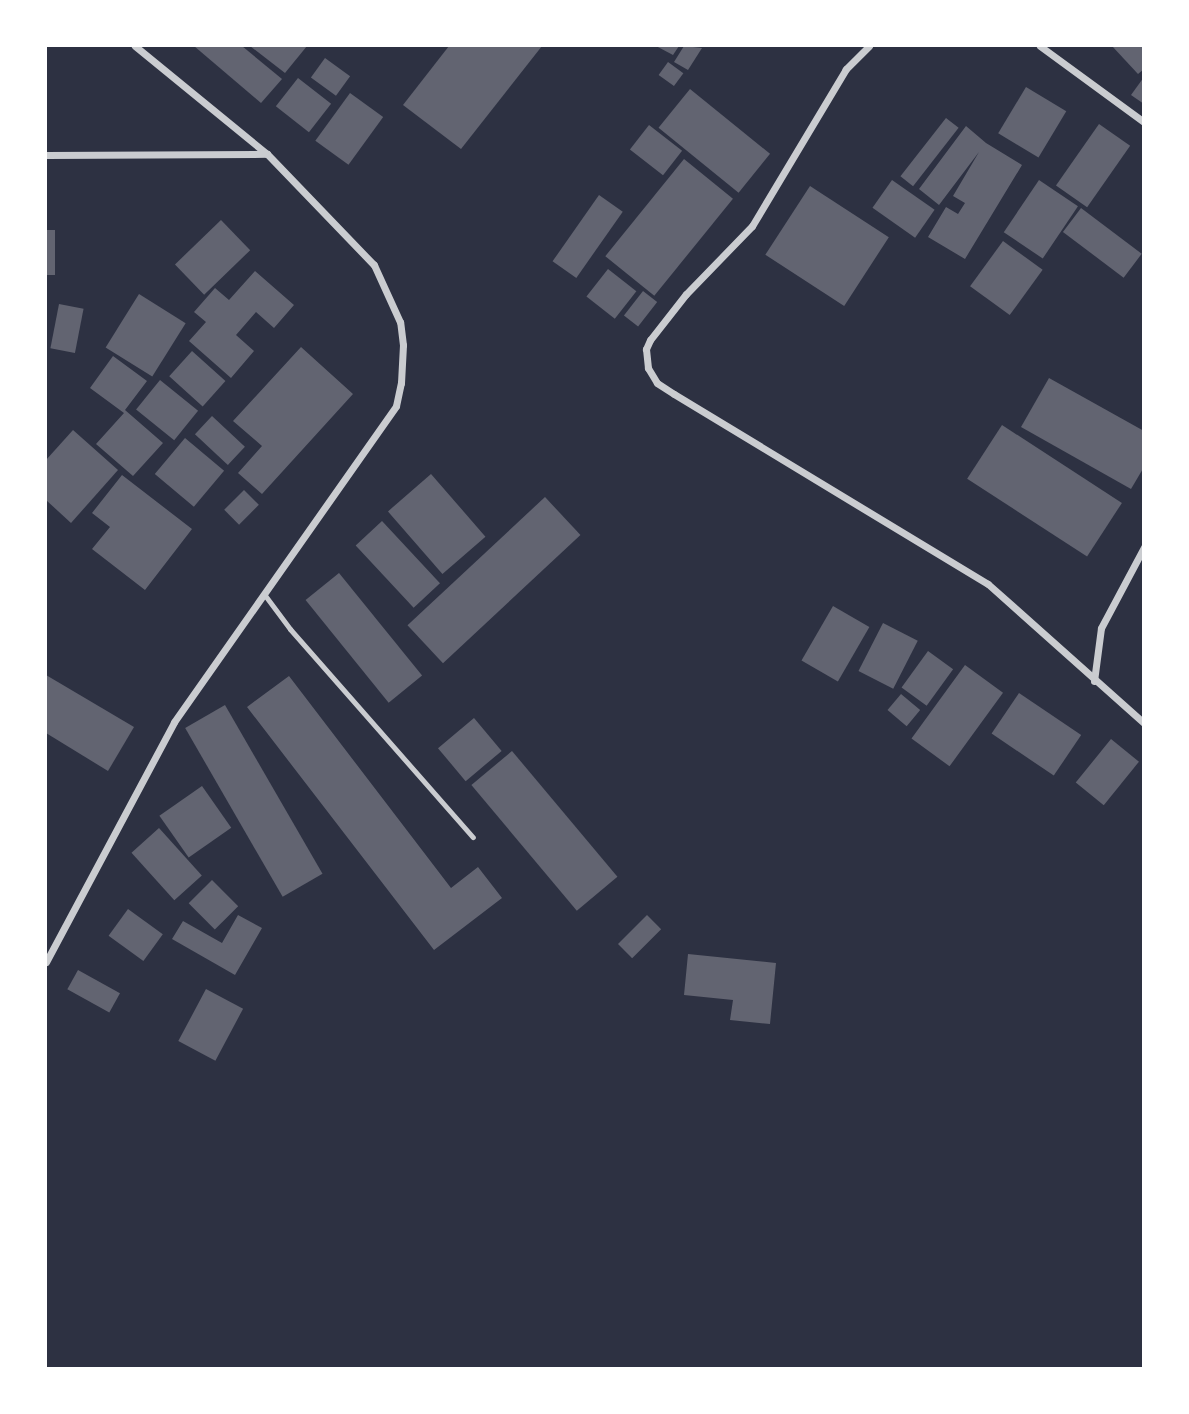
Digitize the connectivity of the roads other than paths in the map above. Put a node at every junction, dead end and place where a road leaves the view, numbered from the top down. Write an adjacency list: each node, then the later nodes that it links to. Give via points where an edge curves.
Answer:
1 (135, 46): 5 (street)
2 (869, 46): 9 (street, via 846,69 752,226 686,293 650,340 648,368 657,383 674,394 988,584)
3 (1040, 46): 4 (street)
4 (1143, 122)
5 (267, 154): 6 (street); 8 (street, via 374,265 400,322 403,345 397,406)
6 (46, 155)
7 (1143, 547): 9 (street, via 1101,628)
8 (264, 594): 11 (lane); 12 (street, via 174,722)
9 (1094, 681): 10 (street)
10 (1143, 723)
11 (473, 837)
12 (46, 962)

